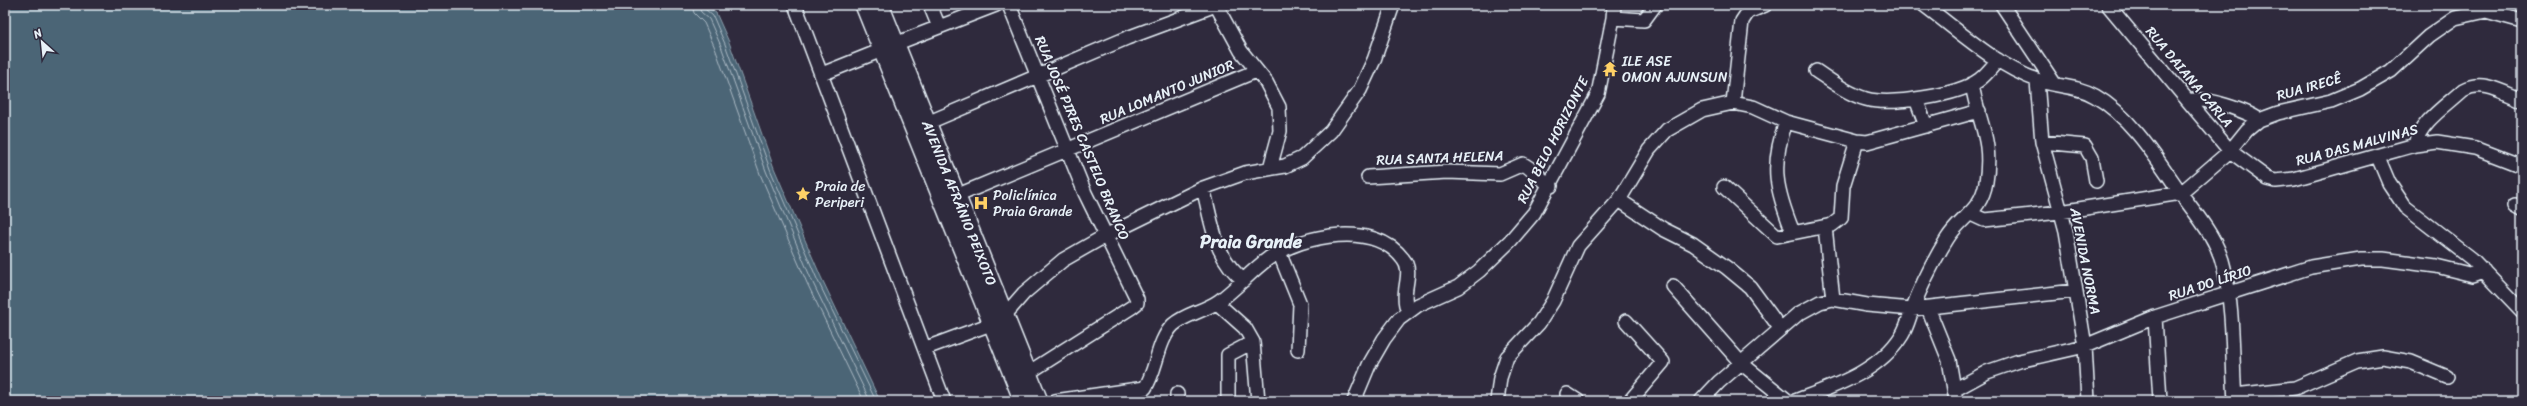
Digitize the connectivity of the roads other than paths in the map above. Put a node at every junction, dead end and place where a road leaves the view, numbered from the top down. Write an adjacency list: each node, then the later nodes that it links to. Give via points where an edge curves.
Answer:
1 (795, 5): 22 (street)
2 (864, 5): 18 (main road, AVENIDA AFRÂNIO PEIXOTO)
3 (880, 5): 18 (main road, AVENIDA AFRÂNIO PEIXOTO)
4 (930, 5): 17 (street)
5 (996, 5): 17 (street)
6 (1009, 5): 23 (street, RUA JOSÉ PIRES CASTELO BRANCO)
7 (1216, 5): 20 (street, via 1241,51); 23 (street)
8 (1393, 5): 43 (street, via 1374,60 1348,110 1331,131 1302,158 1285,166)
9 (1655, 5): 15 (street, RUA BELO HORIZONTE, via 1644,20)
10 (1765, 5): 30 (street, via 1748,12 1742,21)
11 (1924, 5): 19 (street)
12 (2002, 5): 25 (street)
13 (2108, 5): 29 (street, RUA DAIANA CARLA)
14 (2490, 8): 16 (street, RUA IRECÊ); 32 (street, RUA IRECÊ, via 2455,18 2442,26 2391,71 2360,89 2332,101)
15 (1614, 11): 46 (street, RUA BELO HORIZONTE, via 1598,94)
16 (2517, 14)
17 (939, 27): 18 (street)
18 (888, 47): 22 (street); 33 (main road, AVENIDA AFRÂNIO PEIXOTO); 70 (main road, AVENIDA AFRÂNIO PEIXOTO)
19 (1998, 60): 24 (street); 26 (street)
20 (1256, 71): 39 (street, RUA LOMANTO JUNIOR); 43 (street, via 1266,82 1279,107 1280,131)
21 (1816, 71): 27 (street, via 1865,99)
22 (822, 74): 75 (street)
23 (1036, 76): 33 (street); 39 (street, RUA JOSÉ PIRES CASTELO BRANCO)
24 (2037, 81): 25 (street); 37 (street, AVENIDA NORMA)
25 (2054, 83): 49 (street, via 2068,85 2095,96 2117,112 2164,166)
26 (1972, 84): 27 (street); 31 (street)
27 (1916, 100): 35 (street)
28 (2522, 100): 38 (street, via 2484,85 2470,86 2424,127 2417,136)
29 (2190, 101): 32 (street, via 2203,98); 40 (street, RUA DAIANA CARLA)
30 (1733, 103): 34 (street, via 1753,107); 51 (street, via 1702,110 1667,130 1649,150)
31 (1980, 111): 35 (street); 53 (street, via 1988,148 1988,164 1983,194)
32 (2259, 120): 40 (street, RUA IRECÊ)
33 (927, 122): 50 (main road, AVENIDA AFRÂNIO PEIXOTO)
34 (1786, 122): 36 (street); 55 (street, via 1778,151 1777,187)
35 (1926, 126): 36 (street, via 1896,133 1875,142)
36 (1857, 141): 54 (street, via 1843,186 1839,221)
37 (2042, 142): 45 (street, via 2085,146 2092,158); 52 (street, AVENIDA NORMA)
38 (2415, 145): 41 (street, RUA DAS MALVINAS); 42 (street, RUA DAS MALVINAS, via 2437,142 2462,144)
39 (1068, 151): 50 (street, RUA LOMANTO JUNIOR); 56 (street, RUA JOSÉ PIRES CASTELO BRANCO)
40 (2230, 151): 41 (street, RUA DAS MALVINAS, via 2258,172 2276,181 2294,179); 49 (street, RUA IRECÊ)
41 (2378, 157): 58 (street, via 2389,183 2405,207)
42 (2522, 166)
43 (1270, 168): 48 (street, via 1245,173)
44 (1368, 177): 46 (street, RUA SANTA HELENA, via 1447,172 1500,174 1523,164)
45 (2096, 181)
46 (1551, 186): 67 (street, RUA BELO HORIZONTE, via 1524,226 1479,271 1458,287)
47 (1724, 187): 55 (street, via 1774,234 1780,236)
48 (1203, 188): 56 (street); 59 (street, via 1220,250 1228,267)
49 (2181, 193): 52 (street); 62 (street, via 2214,240 2224,268)
50 (956, 196): 70 (main road, AVENIDA AFRÂNIO PEIXOTO)
51 (1619, 200): 72 (street, via 1663,229 1693,244 1727,268 1750,287); 90 (street, via 1578,246 1546,312 1531,333 1507,357 1500,378)
52 (2060, 212): 53 (street, via 1984,220); 61 (street, AVENIDA NORMA, via 2066,231)
53 (1971, 214): 66 (street, via 1946,240)
54 (1825, 227): 55 (street); 63 (street)
55 (1794, 232)
56 (1105, 236): 70 (street, via 1062,260); 78 (street, RUA JOSÉ PIRES CASTELO BRANCO, via 1137,294 1137,303)
57 (1279, 252): 59 (street); 67 (street, via 1307,240 1334,235 1365,237 1378,242 1397,252 1406,263 1408,274 1404,294); 76 (street, via 1300,304)
58 (2484, 271): 62 (street, RUA DO LÍRIO, via 2473,275 2410,262 2361,259 2311,267); 68 (street)
59 (1244, 280): 64 (street)
60 (1674, 286): 77 (street)
61 (2075, 291): 65 (street); 74 (street, AVENIDA NORMA)
62 (2229, 294): 69 (street, RUA DO LÍRIO); 82 (street)
63 (1833, 299): 66 (street); 72 (street, via 1808,307)
64 (1217, 303): 73 (street, via 1245,328); 86 (street, via 1173,326 1144,388)
65 (1928, 308): 66 (street); 81 (street, via 1949,360)
66 (1912, 309): 80 (street, via 1901,336 1882,358)
67 (1408, 311): 89 (street, via 1384,339 1369,365)
68 (2522, 311)
69 (2155, 317): 74 (street, RUA DO LÍRIO); 96 (street)
70 (998, 320): 75 (street); 78 (main road, AVENIDA AFRÂNIO PEIXOTO); 84 (main road, AVENIDA AFRÂNIO PEIXOTO)
71 (1626, 321): 91 (street, via 1663,362)
72 (1780, 328): 77 (street)
73 (1253, 342): 87 (street, via 1228,355); 88 (street)
74 (2085, 346): 81 (street, RUA DO LÍRIO, via 2020,361 1979,376); 95 (street, AVENIDA NORMA)
75 (926, 348): 83 (street)
76 (1298, 350)
77 (1741, 363): 92 (street); 93 (street)
78 (1028, 373): 85 (main road, AVENIDA AFRÂNIO PEIXOTO)
79 (2448, 377): 82 (street, via 2411,362 2383,357 2357,361 2295,388)
80 (1828, 394): 94 (street)
81 (1956, 395)
82 (2235, 398)
83 (944, 401)
84 (1023, 401)
85 (1039, 401)
86 (1055, 401)
87 (1228, 401)
88 (1258, 401)
89 (1354, 401)
90 (1497, 401)
91 (1630, 401)
92 (1701, 401)
93 (1788, 401)
94 (1795, 401)
95 (2088, 401)
96 (2160, 401)

